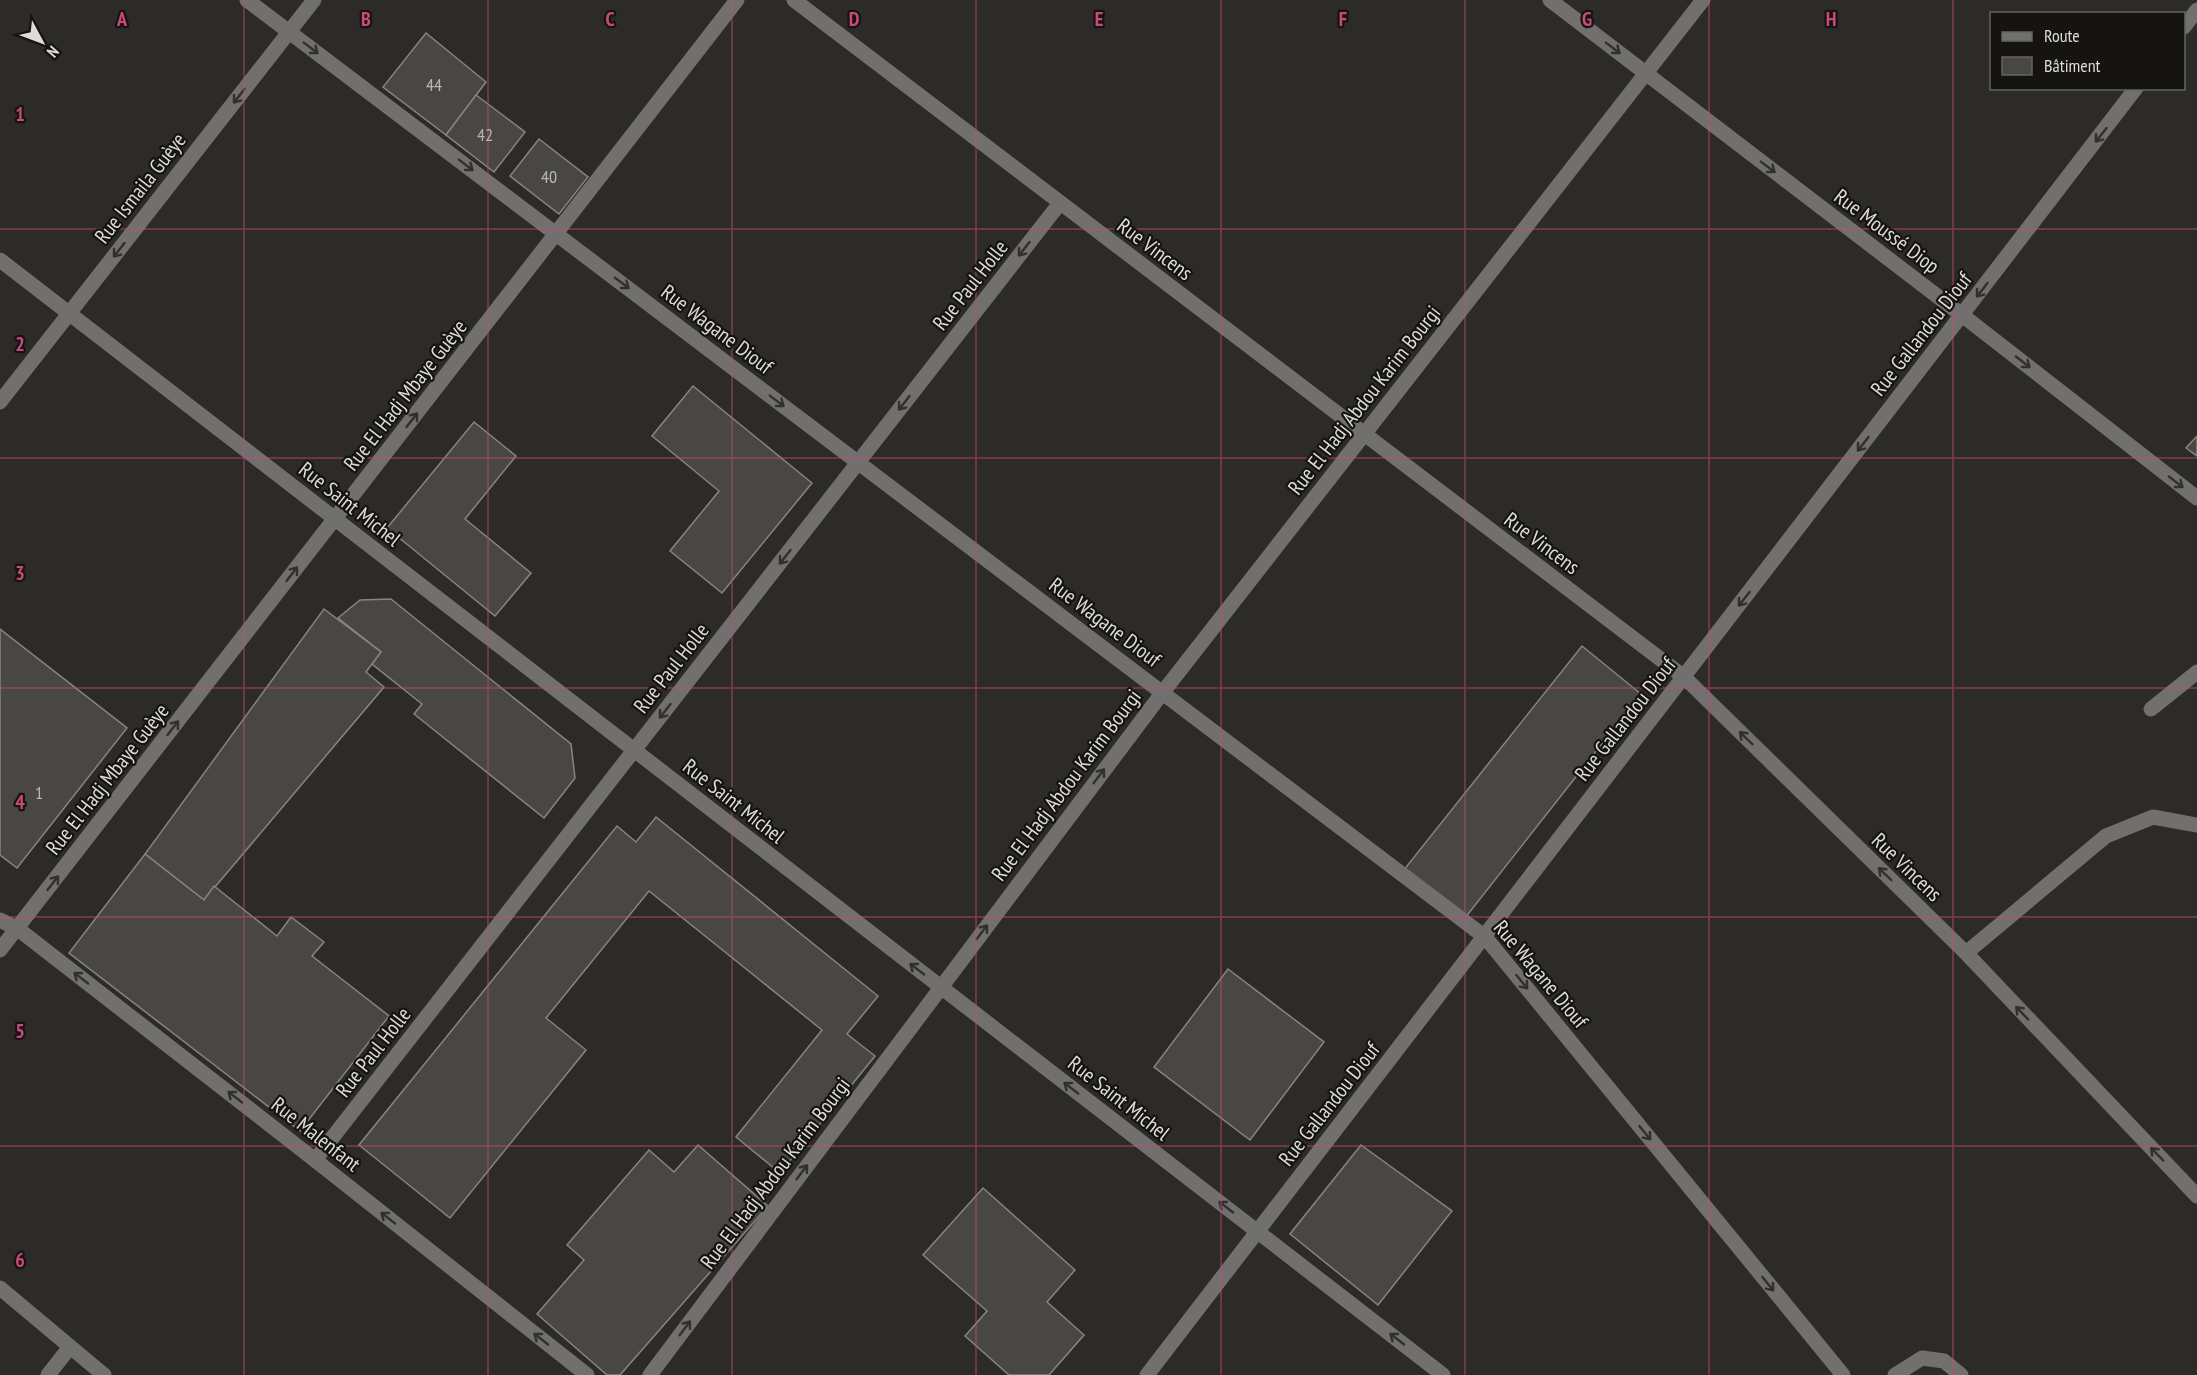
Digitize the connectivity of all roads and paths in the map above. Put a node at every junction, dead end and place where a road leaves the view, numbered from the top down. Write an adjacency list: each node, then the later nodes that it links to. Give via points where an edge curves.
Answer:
1 (247, 0): 9 (street, Rue Wagane Diouf)
2 (314, 0): 9 (street, Rue Ismaila Guèye)
3 (737, 0): 13 (street, Rue El Hadj Mbaye Guèye)
4 (794, 0): 12 (street, Rue Vincens)
5 (1550, 0): 10 (street, Rue Moussé Diop, one-way to 10)
6 (1703, 0): 10 (street, Rue El Hadj Abdou Karim Bourgi)
7 (2197, 9): 8 (street)
8 (2185, 26)
9 (289, 32): 13 (street, Rue Wagane Diouf, one-way to 13); 15 (street, Rue Ismaila Guèye, one-way to 15)
10 (1646, 73): 16 (street, Rue Moussé Diop, one-way to 16); 18 (street, Rue El Hadj Abdou Karim Bourgi)
11 (2134, 90): 16 (street, Rue Gallandou Diouf, one-way to 16)
12 (1060, 203): 18 (street, Rue Vincens); 19 (street, Rue Paul Holle, one-way to 19)
13 (556, 233): 19 (street, Rue Wagane Diouf, one-way to 19); 21 (street, Rue El Hadj Mbaye Guèye, one-way to 13)
14 (0, 260): 15 (street, Rue Saint Michel)
15 (70, 314): 17 (street, Rue Ismaila Guèye); 21 (street, Rue Saint Michel)
16 (1962, 315): 20 (street, Rue Moussé Diop, one-way to 20); 23 (street, Rue Gallandou Diouf, one-way to 23)
17 (0, 402)
18 (1364, 434): 23 (street, Rue Vincens); 24 (street, Rue El Hadj Abdou Karim Bourgi)
19 (858, 462): 24 (street, Rue Wagane Diouf); 26 (street, Rue Paul Holle, one-way to 26)
20 (2197, 498)
21 (335, 519): 26 (street, Rue Saint Michel); 29 (street, Rue El Hadj Mbaye Guèye, one-way to 21)
22 (2197, 672): 25 (street)
23 (1684, 677): 30 (street, Rue Gallandou Diouf); 32 (street, Rue Vincens, one-way to 23)
24 (1163, 692): 30 (street, Rue Wagane Diouf); 33 (street, Rue El Hadj Abdou Karim Bourgi, one-way to 24)
25 (2151, 708)
26 (634, 750): 33 (street, Rue Saint Michel, one-way to 26); 34 (street, Rue Paul Holle)
27 (2197, 825): 32 (street, via 2153,817 2106,836)
28 (0, 920): 29 (street, Rue Malenfant)
29 (18, 929): 31 (street, Rue El Hadj Mbaye Guèye); 34 (street, Rue Malenfant, one-way to 29)
30 (1485, 937): 36 (street, Rue Gallandou Diouf); 45 (street, Rue Wagane Diouf, one-way to 45)
31 (0, 950)
32 (1966, 953): 35 (street, Rue Vincens, one-way to 32)
33 (940, 987): 36 (street, Rue Saint Michel, one-way to 33); 42 (street, Rue El Hadj Abdou Karim Bourgi, one-way to 33)
34 (315, 1160): 41 (street, Rue Malenfant, one-way to 34)
35 (2197, 1197)
36 (1258, 1232): 43 (street, Rue Gallandou Diouf); 44 (street, Rue Saint Michel, one-way to 36)
37 (0, 1288): 38 (street)
38 (70, 1347): 39 (street); 40 (street)
39 (48, 1375)
40 (104, 1375)
41 (587, 1375)
42 (650, 1375)
43 (1147, 1375)
44 (1443, 1375)
45 (1843, 1375)
46 (1895, 1375): 47 (street, via 1922,1358 1944,1361)
47 (1961, 1375)

